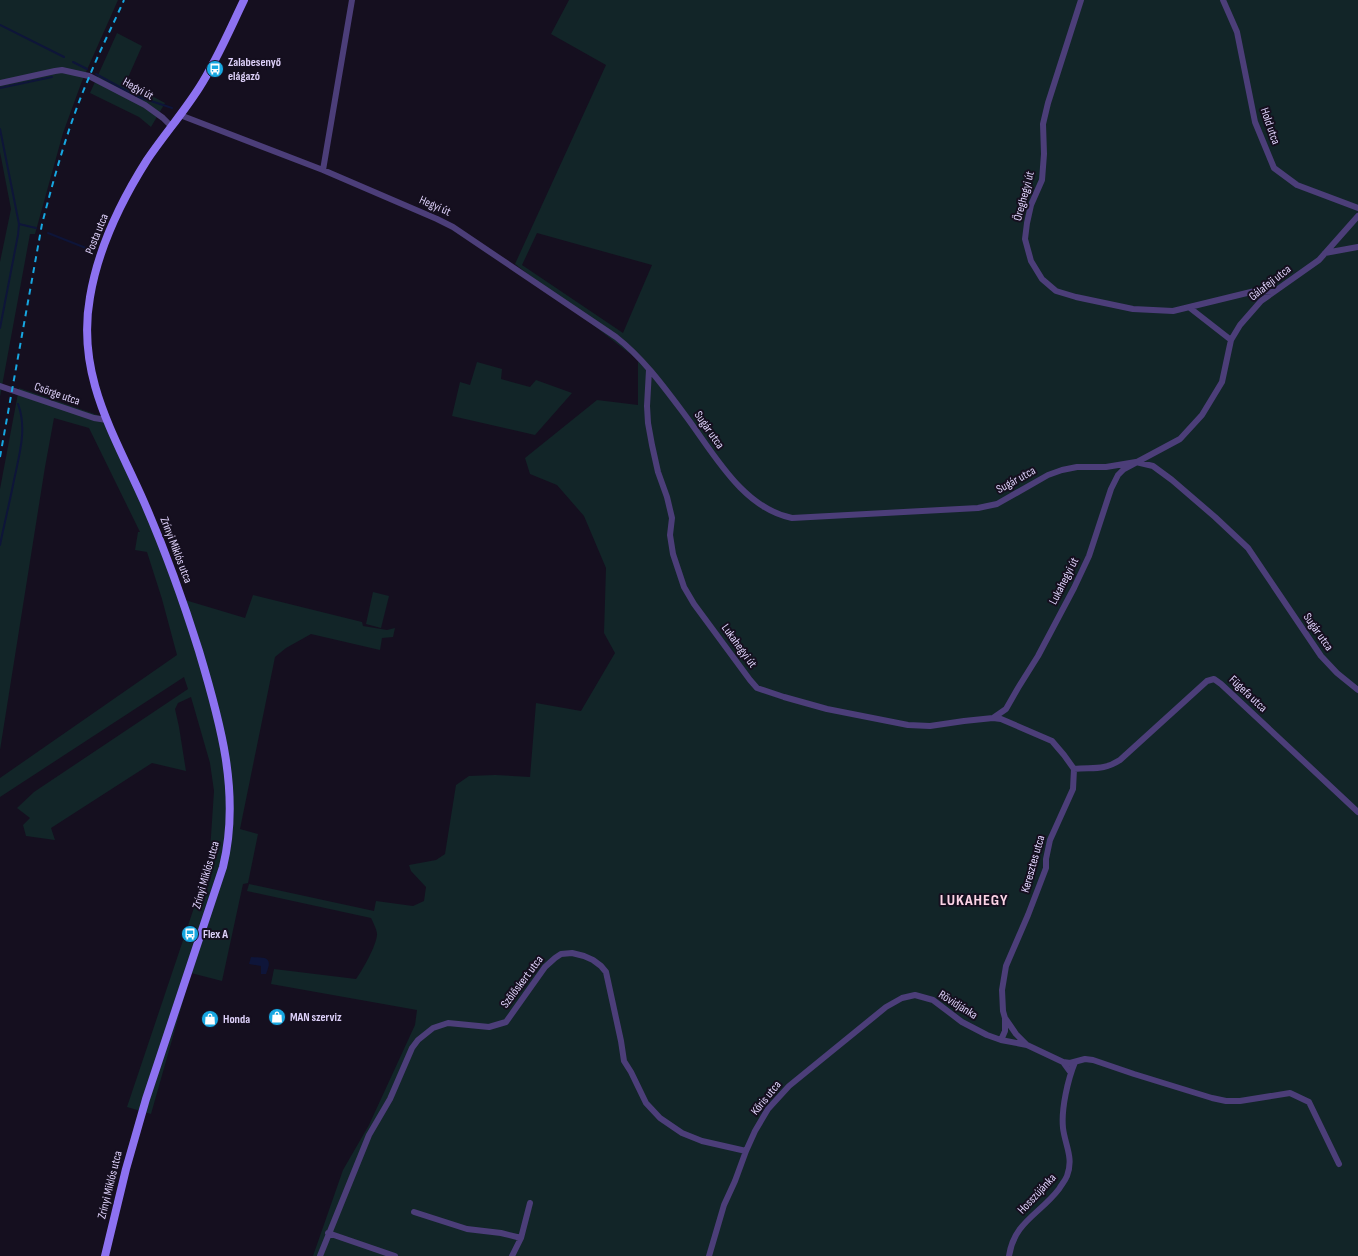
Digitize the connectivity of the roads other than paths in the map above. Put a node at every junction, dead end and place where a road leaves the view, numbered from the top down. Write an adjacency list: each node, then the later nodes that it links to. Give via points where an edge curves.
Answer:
1 (244, 0): 6 (main road, Posta utca, via 210,71)
2 (352, 0): 8 (street)
3 (1081, 0): 14 (street, Öreghegyi út, via 1043,124 1042,180 1031,205 1025,239 1031,261 1042,279 1056,290 1076,297 1133,309 1173,311)
4 (1223, 0): 9 (street, Hold utca, via 1238,32 1255,122 1274,168 1297,185)
5 (0, 83): 7 (street, Hegyi út, via 62,70 89,76 145,105)
6 (180, 115): 7 (main road, Posta utca); 8 (street, Hegyi út)
7 (172, 127): 18 (main road, Posta utca, via 148,159 126,198 101,254 92,285 87,352 94,384)
8 (323, 170): 16 (street, Hegyi út, via 453,227 616,337)
9 (1358, 208)
10 (1358, 216): 12 (street, Gálafeji utca)
11 (1358, 247): 12 (street)
12 (1325, 253): 13 (street, Gálafeji utca)
13 (1273, 292): 14 (street, Öreghegyi út, via 1255,291); 15 (street, Gálafeji utca, via 1261,301 1240,325)
14 (1190, 308): 15 (street)
15 (1231, 340): 19 (street, Gálafeji utca, via 1222,382 1202,415 1180,439)
16 (650, 370): 19 (street, Sugár utca, via 734,481 764,506 779,515 792,518 978,508 997,504 1048,474 1077,467 1106,467); 23 (street, Lukahegyi út, via 647,406 658,472 672,518 670,535 673,554 684,587 694,604 750,680 758,688 784,697 827,709 908,725 930,726)
17 (0, 386): 18 (street, Csörge utca, via 94,418)
18 (107, 420): 20 (main road, Posta utca)
19 (1136, 462): 21 (street, Sugár utca, via 1153,466 1172,480 1248,548 1320,656); 22 (street, Lukahegyi út, via 1118,475 1089,556 1074,588)
20 (143, 500): 40 (main road, Zrínyi Miklós utca, via 164,546 184,603 213,700 228,766 230,825 223,867 146,1099)
21 (1358, 690)
22 (1006, 710): 23 (street); 24 (street)
23 (993, 718): 24 (street, Lukahegyi út)
24 (1010, 722): 25 (street, via 1052,741)
25 (1074, 769): 26 (street, Fügefa utca, via 1111,766 1207,681 1214,680); 28 (street, Keresztes utca, via 1073,789 1050,840 1046,868 1004,974 1002,1011)
26 (1358, 812)
27 (902, 998): 29 (street, Rövidjánka, via 916,996 933,1000 962,1022); 34 (street, Kőris utca, via 877,1014 789,1086 768,1108)
28 (1005, 1018): 29 (street, via 1005,1031); 30 (street, Keresztes utca)
29 (1001, 1040): 30 (street, Rövidjánka)
30 (1027, 1045): 31 (street, Keresztes utca)
31 (1063, 1062): 32 (street, Keresztes utca); 33 (street, Keresztes utca)
32 (1075, 1062): 33 (street); 35 (street, Keresztes utca, via 1093,1060 1226,1102 1290,1093 1309,1102)
33 (1071, 1073): 45 (street, Hosszújánka, via 1063,1123 1070,1160 1067,1176 1054,1195 1020,1227)
34 (746, 1151): 38 (street, Szőlőskert utca, via 688,1136 656,1115 646,1103 624,1061 606,972 592,960 567,953 555,958 545,967 506,1022 489,1027 441,1025 418,1040 390,1099 369,1135); 44 (street, Kőris utca, via 736,1181 724,1204)
35 (1339, 1164)
36 (530, 1203): 39 (street)
37 (414, 1212): 39 (street, via 467,1229)
38 (328, 1233): 41 (street, Szőlőskert utca); 42 (street)
39 (521, 1238): 43 (street)
40 (105, 1256)
41 (320, 1256)
42 (395, 1256)
43 (512, 1256)
44 (709, 1256)
45 (1009, 1256)

